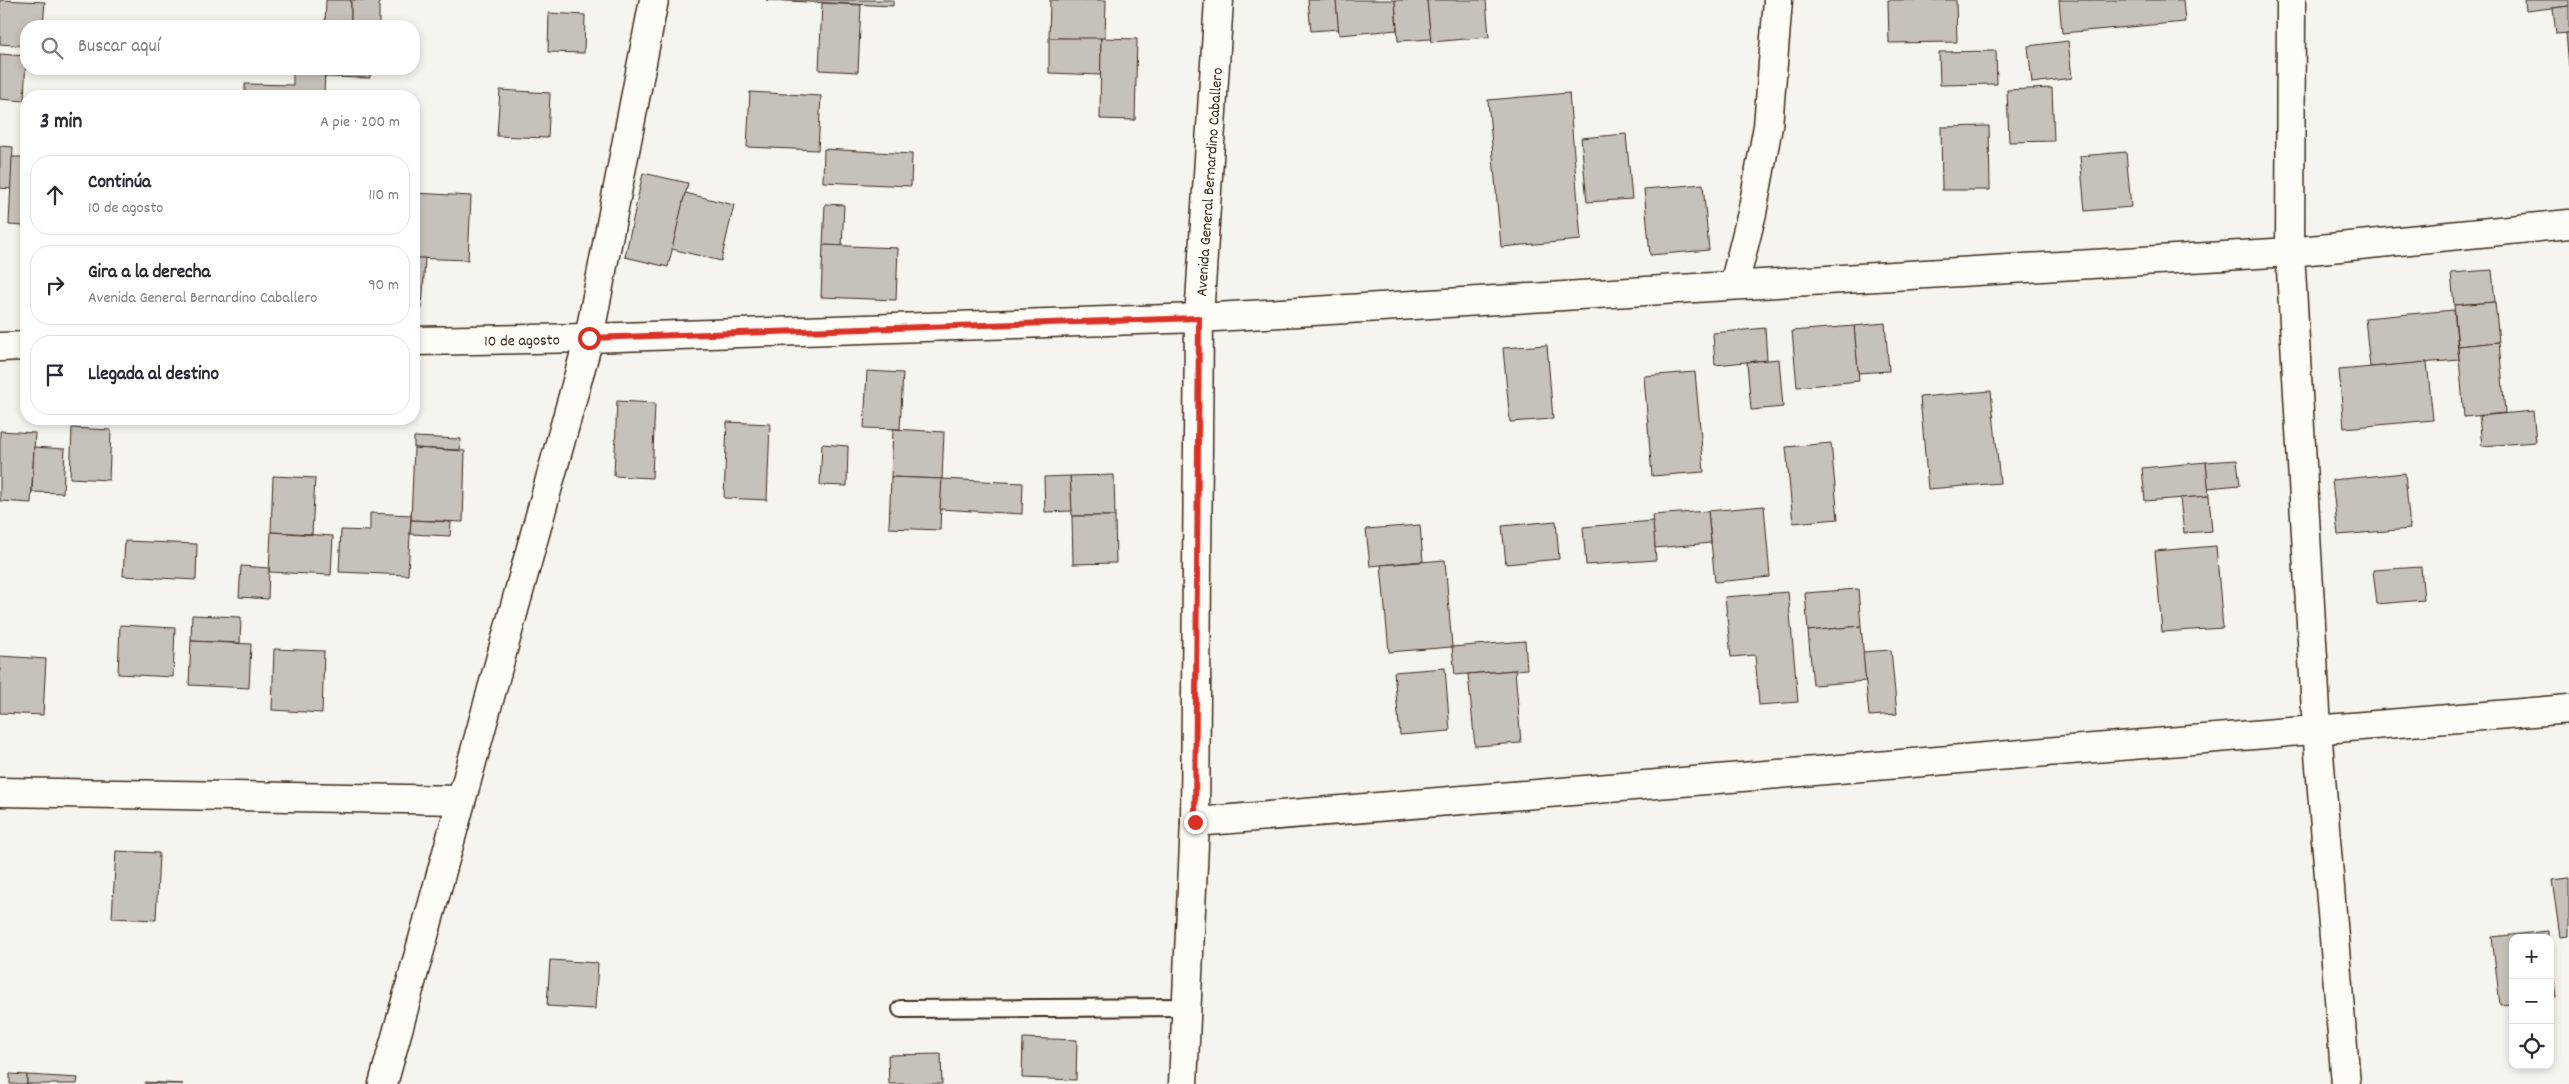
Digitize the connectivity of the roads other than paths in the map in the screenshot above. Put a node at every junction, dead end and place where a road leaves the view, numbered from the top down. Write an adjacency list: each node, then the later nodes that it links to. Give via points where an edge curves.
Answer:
1 (654, 0): 9 (street)
2 (1219, 0): 8 (street, Avenida General Bernardino Caballero)
3 (1778, 0): 7 (street, via 1768,126 1752,213)
4 (2291, 0): 6 (street)
5 (2569, 224): 6 (street, 10 de agosto)
6 (2290, 252): 7 (street, 10 de agosto); 14 (street)
7 (1734, 285): 8 (street, 10 de agosto)
8 (1199, 318): 9 (street, 10 de agosto); 17 (street, Avenida General Bernardino Caballero)
9 (589, 338): 10 (street, 10 de agosto); 16 (street)
10 (420, 340)
11 (20, 346): 12 (street)
12 (0, 347)
13 (2569, 709): 14 (street)
14 (2317, 729): 17 (street); 22 (street)
15 (0, 792): 16 (street)
16 (461, 800): 20 (street)
17 (1195, 822): 18 (street, Avenida General Bernardino Caballero)
18 (1186, 1007): 19 (lane); 21 (street, Avenida General Bernardino Caballero)
19 (901, 1009)
20 (383, 1084)
21 (1183, 1084)
22 (2346, 1084)

